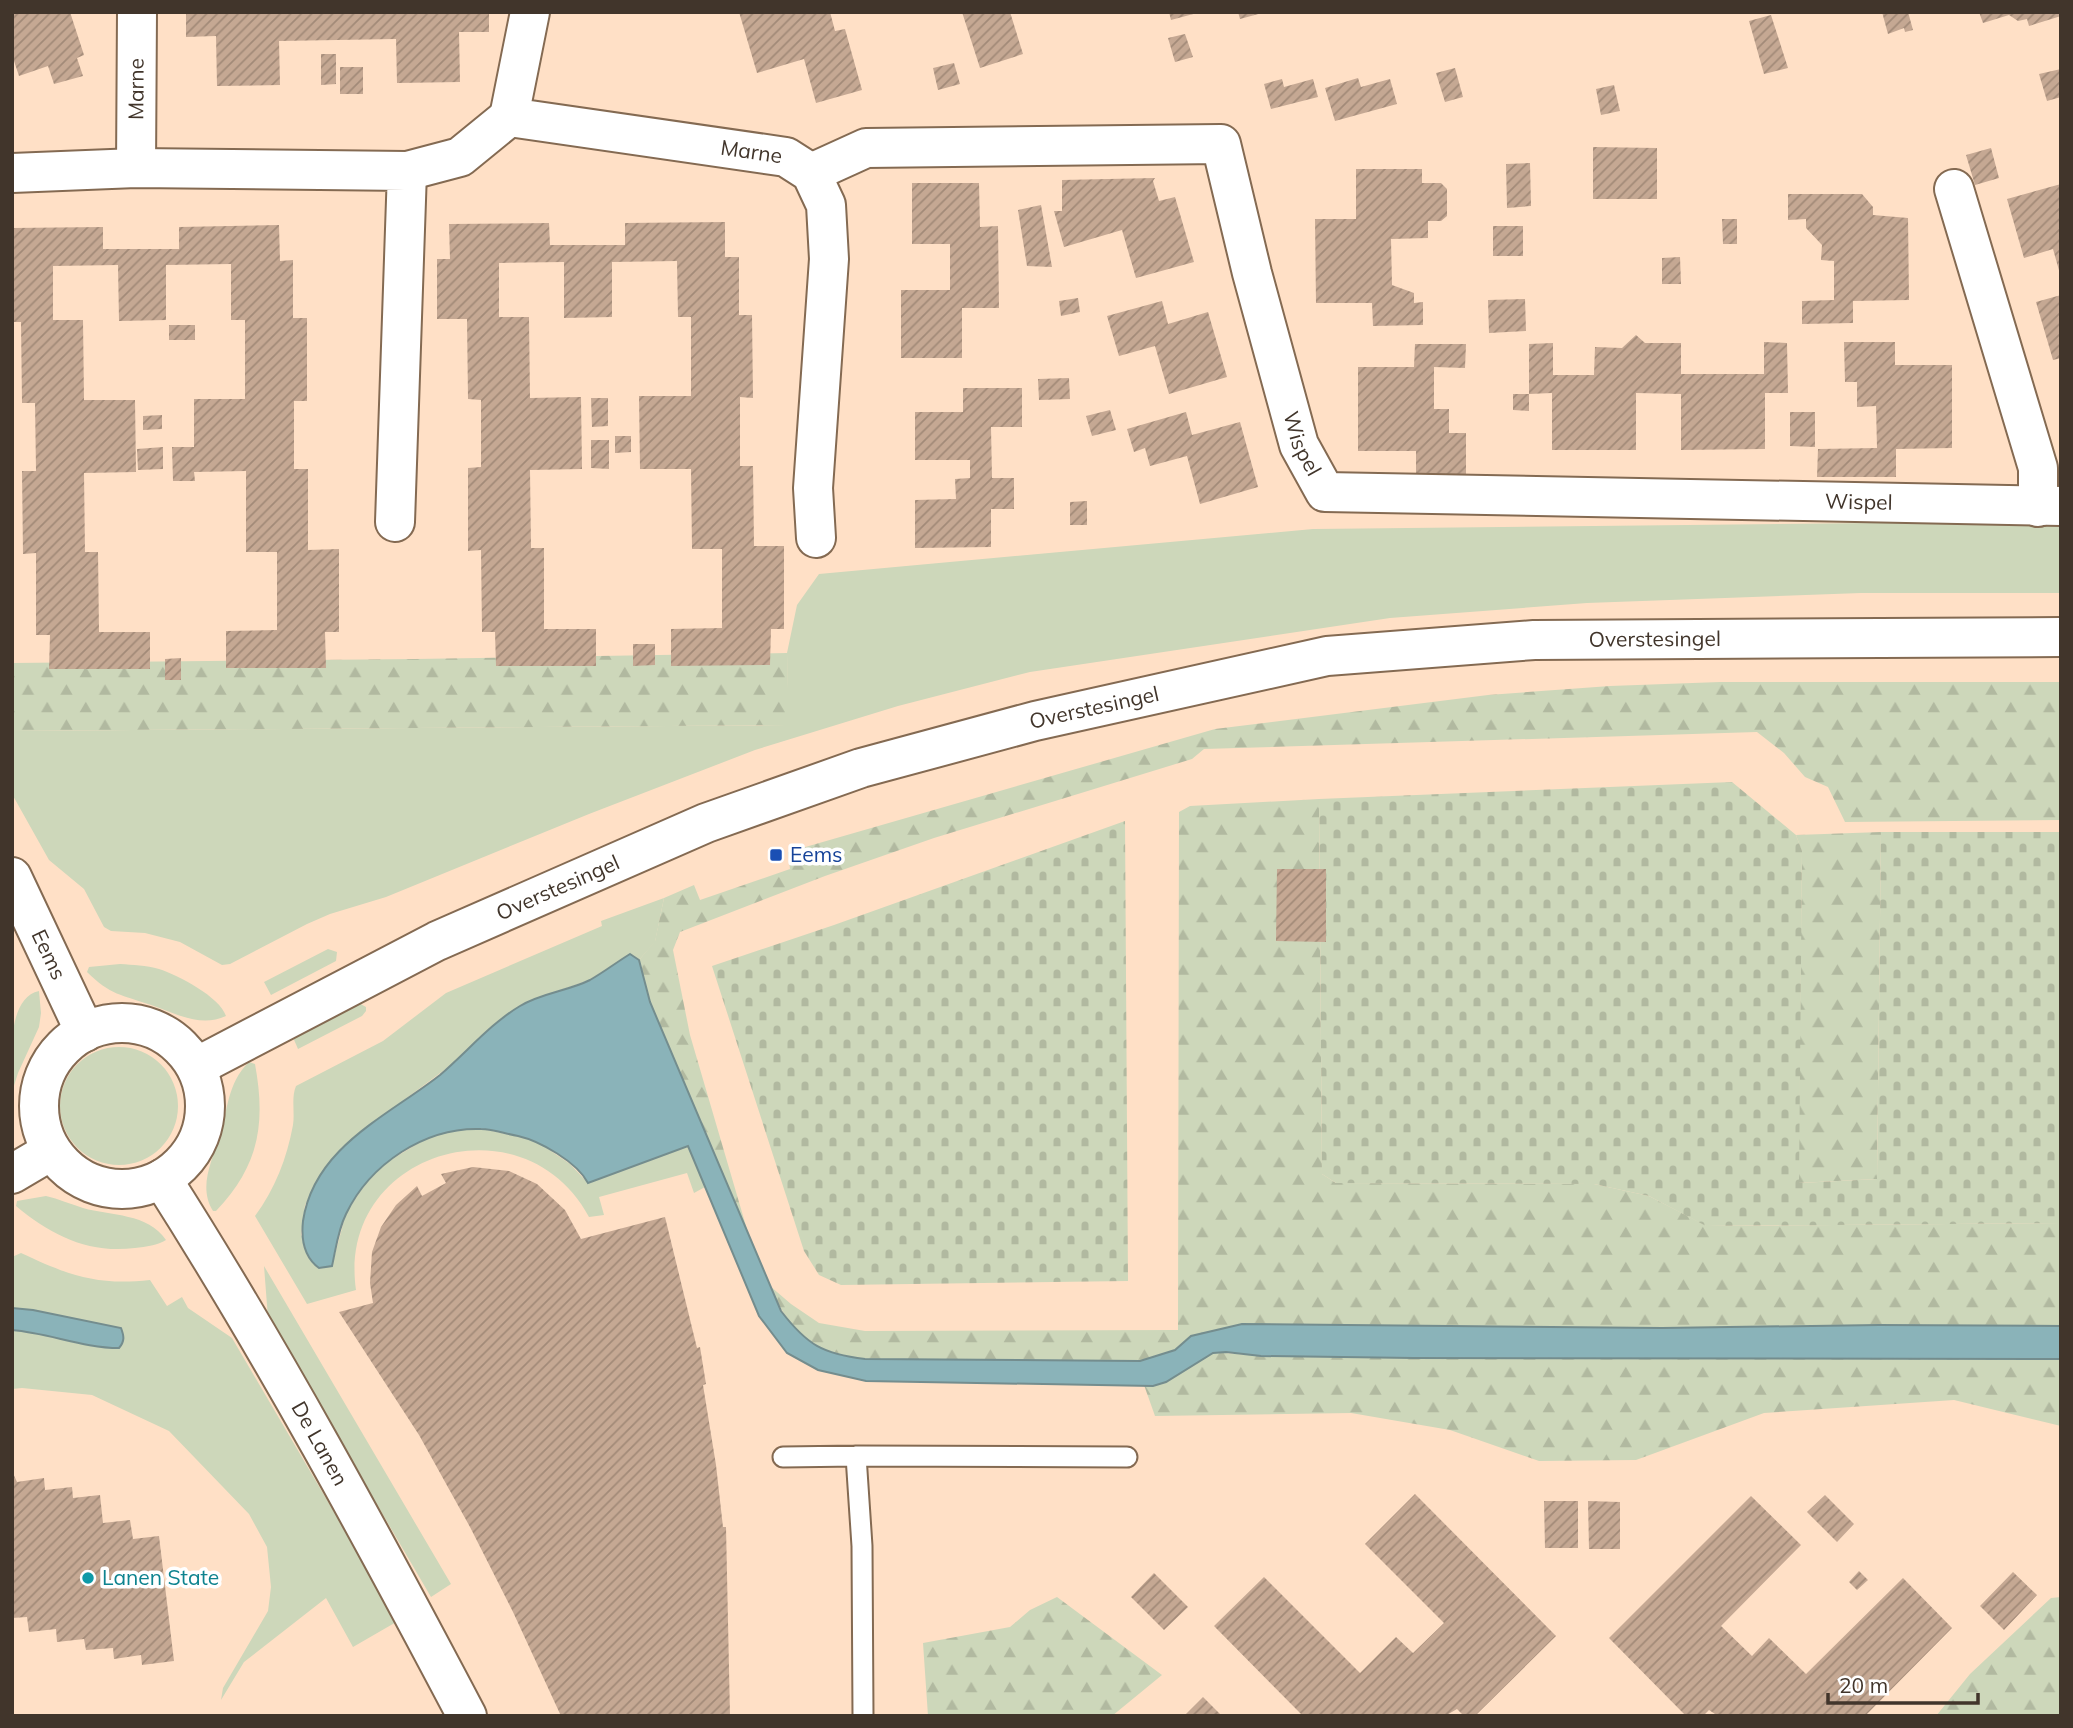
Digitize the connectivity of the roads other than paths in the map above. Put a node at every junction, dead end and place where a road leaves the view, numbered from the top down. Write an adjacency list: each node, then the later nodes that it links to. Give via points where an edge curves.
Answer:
1 (136, 12): 4 (street, Marne)
2 (530, 12): 3 (street)
3 (509, 117): 5 (street, via 460,157); 7 (street, Marne, via 786,157)
4 (136, 167): 5 (street); 6 (street)
5 (407, 172): 10 (street)
6 (12, 173)
7 (811, 173): 9 (street, Wispel, via 866,148 1221,144 1298,445 1325,492); 11 (street, via 827,205 828,259 813,488)
8 (1954, 189): 9 (street, Wispel)
9 (2050, 507)
10 (395, 522)
11 (816, 538)
12 (2061, 637): 15 (street, Overstesingel, via 1534,640 1355,653 1035,721 862,768 706,822 437,941)
13 (12, 877): 14 (street, Eems)
14 (85, 1032): 15 (street, via 106,1025 150,1028 170,1038); 16 (street, via 65,1045 42,1084 38,1107)
15 (196, 1067): 18 (street, via 205,1096 204,1121 182,1165)
16 (51, 1151): 17 (street); 18 (street, via 73,1174 101,1187 133,1189)
17 (12, 1174)
18 (162, 1179): 22 (street, De Lanen, via 348,1492)
19 (856, 1456): 20 (lane); 21 (lane); 23 (lane, via 862,1546)
20 (783, 1457)
21 (1127, 1457)
22 (467, 1716)
23 (863, 1716)

